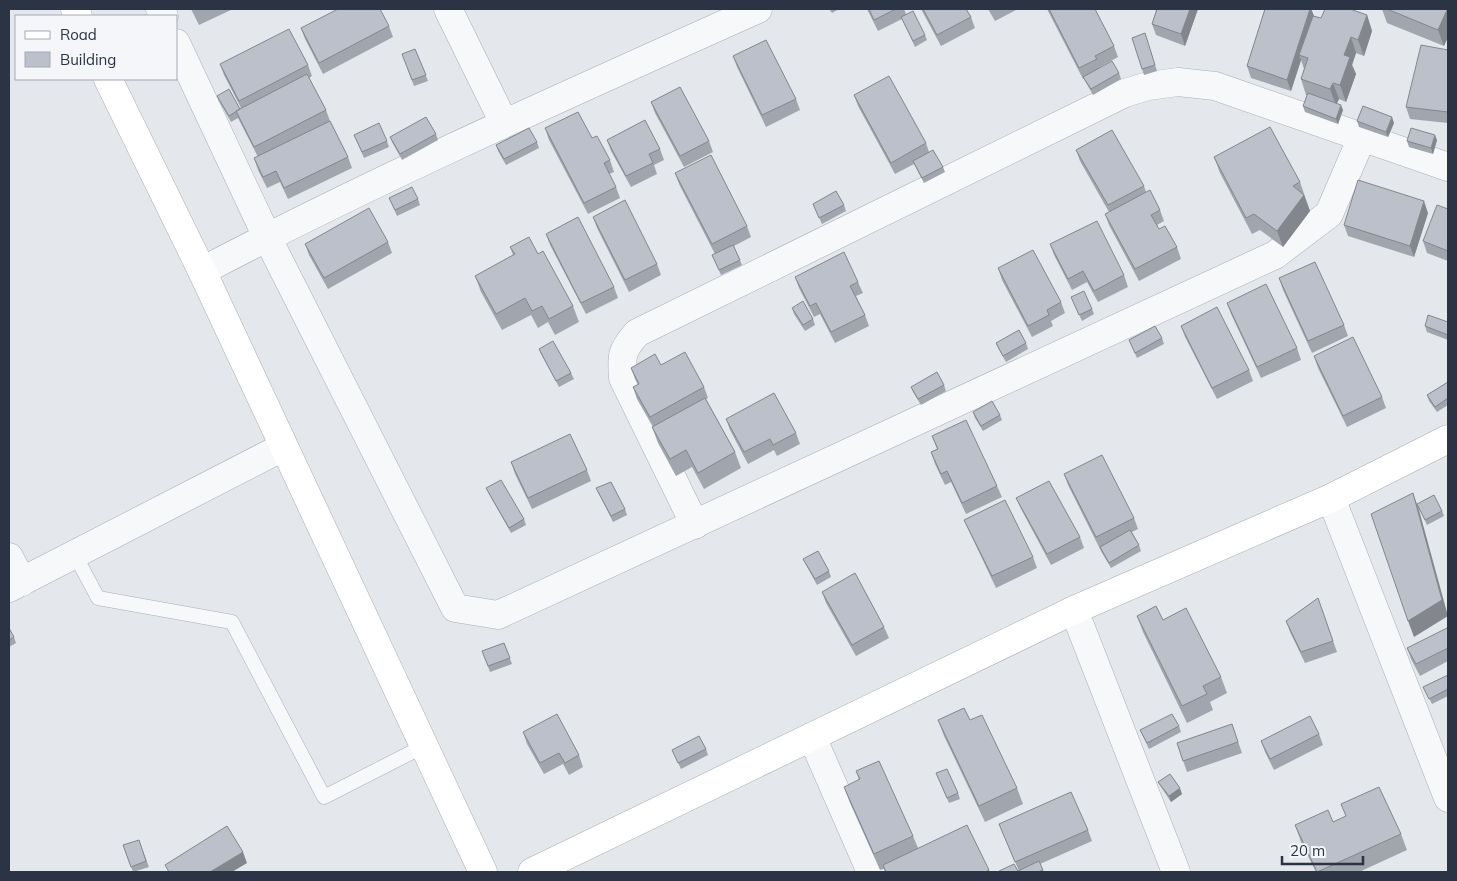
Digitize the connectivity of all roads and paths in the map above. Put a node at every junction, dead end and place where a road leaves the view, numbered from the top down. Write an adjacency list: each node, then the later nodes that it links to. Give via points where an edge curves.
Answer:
1 (448, 9): 5 (street)
2 (758, 9): 5 (street)
3 (178, 47): 8 (street)
4 (108, 80): 9 (street)
5 (504, 123): 8 (street)
6 (1362, 137): 7 (street); 13 (street, via 1329,214 1275,255); 13 (street, via 1215,86 1178,82 1148,86 1126,93 637,333 624,347 621,361 623,378)
7 (1448, 167)
8 (267, 236): 9 (street); 13 (street, via 454,608 498,615)
9 (202, 271): 11 (street)
10 (1448, 439): 12 (street)
11 (283, 447): 14 (street); 19 (street)
12 (1331, 498): 17 (street); 20 (street)
13 (695, 525)
14 (75, 555): 16 (street); 19 (lane, via 98,598 232,622 324,796)
15 (9, 557): 16 (street)
16 (16, 585)
17 (1074, 610): 18 (street); 24 (street)
18 (812, 737): 22 (street); 23 (street)
19 (424, 746): 21 (street)
20 (1448, 798)
21 (483, 872)
22 (532, 872)
23 (871, 872)
24 (1176, 872)

